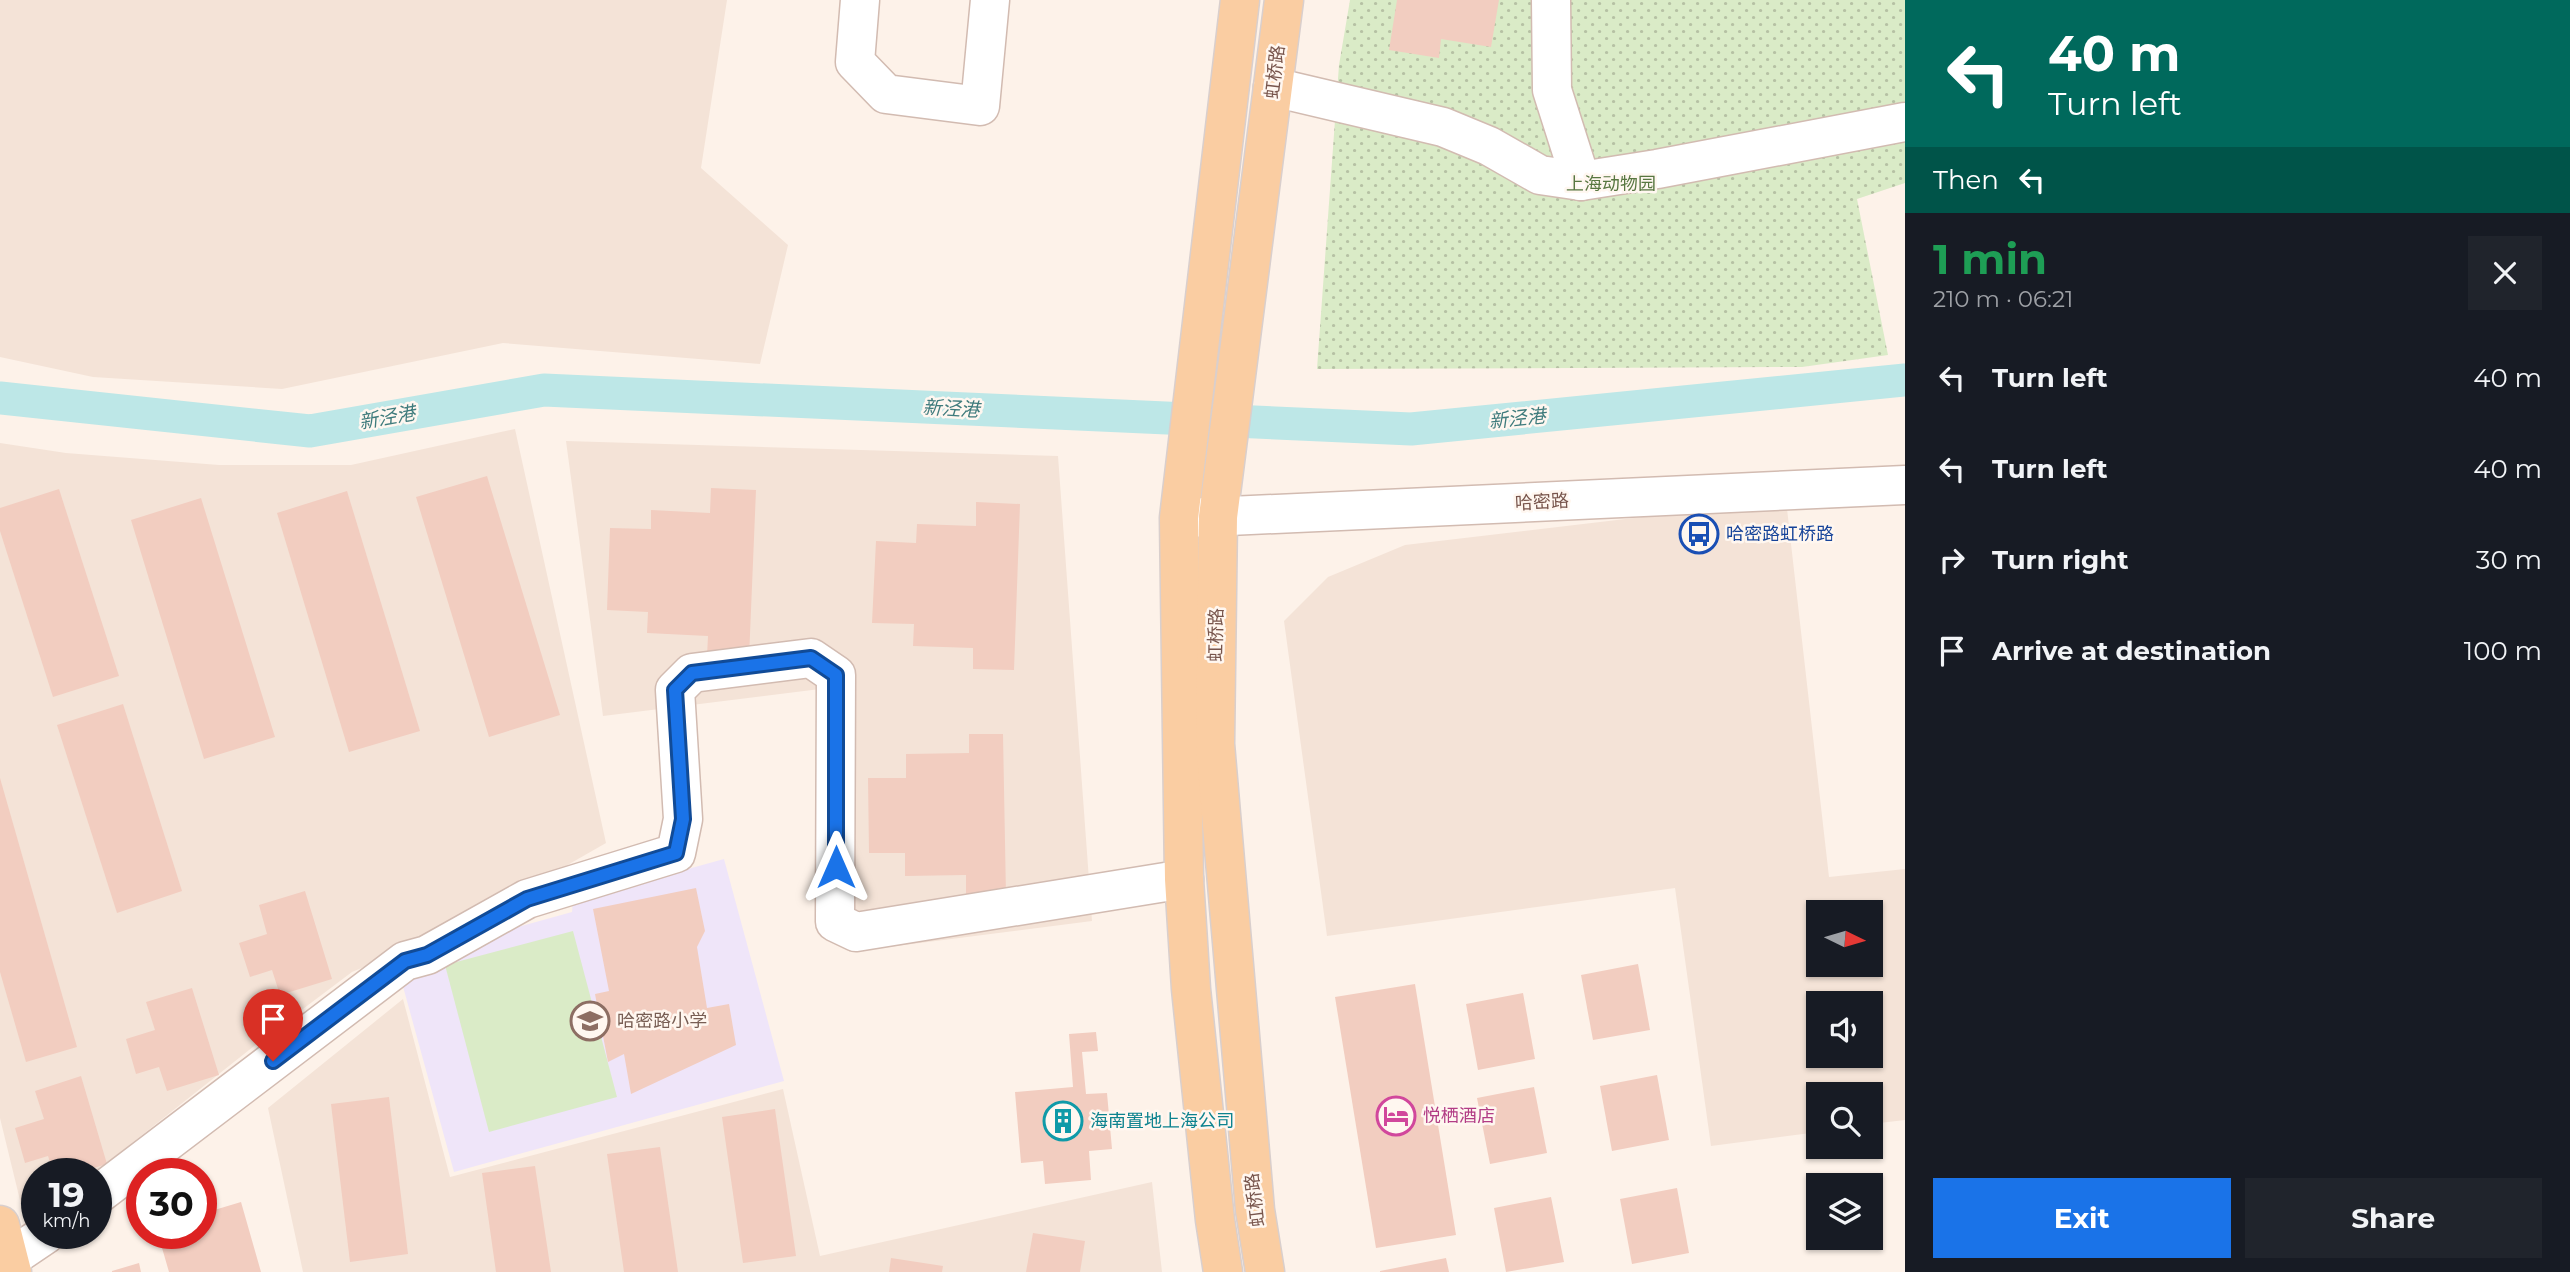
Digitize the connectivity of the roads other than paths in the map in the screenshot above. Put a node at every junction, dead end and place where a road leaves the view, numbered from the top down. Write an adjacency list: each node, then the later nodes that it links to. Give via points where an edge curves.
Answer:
1 (860, 0): 2 (street, via 855,62 886,94 980,106)
2 (990, 0)
3 (1240, 0): 11 (main road, 虹桥路)
4 (1284, 0): 6 (main road, 虹桥路)
5 (1551, 0): 8 (street, via 1552,90)
6 (1273, 87): 8 (street, via 1443,127 1540,175); 10 (main road, 虹桥路)
7 (1905, 122): 8 (street)
8 (1581, 181)
9 (1905, 485): 10 (street, 哈密路)
10 (1218, 517): 11 (street, 哈密路); 15 (main road, 虹桥路, via 1215,744 1255,1210)
11 (1179, 519): 12 (main road, 虹桥路)
12 (1184, 879): 13 (street, via 856,933 835,922 836,675 811,658 692,673 675,690 683,819 676,853 527,899 427,955 405,961); 14 (main road, 虹桥路, via 1191,989)
13 (112, 1184)
14 (1223, 1272)
15 (1265, 1272)

